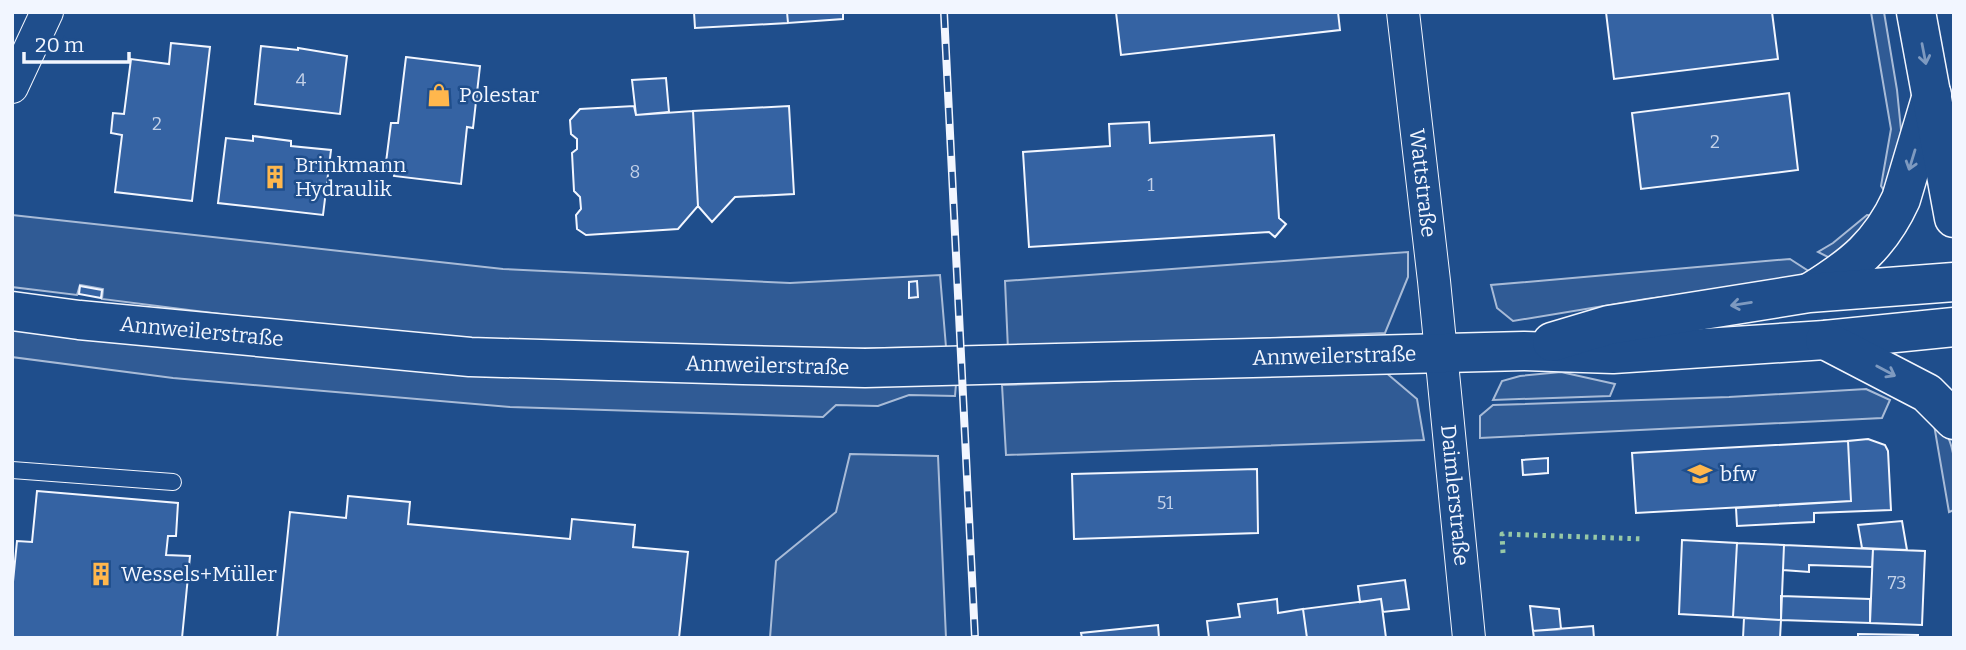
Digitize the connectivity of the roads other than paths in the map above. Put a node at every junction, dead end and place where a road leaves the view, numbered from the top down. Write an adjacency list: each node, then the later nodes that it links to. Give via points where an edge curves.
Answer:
1 (47, 12): 4 (street)
2 (1403, 12): 13 (street, Wattstraße)
3 (1916, 12): 5 (street, one-way to 5)
4 (12, 87)
5 (1932, 95): 6 (street); 8 (street, one-way to 8, via 1894,214 1861,257)
6 (1954, 218)
7 (1954, 282): 8 (street, Annweilerstraße)
8 (1809, 293): 12 (street, Annweilerstraße, one-way to 12, via 1609,325)
9 (12, 311): 13 (street, Annweilerstraße, via 470,357 716,365 865,368)
10 (1954, 327): 11 (street, Annweilerstraße)
11 (1825, 341): 12 (street, Annweilerstraße, via 1613,354); 14 (street, one-way to 14, via 1927,393)
12 (1524, 351): 13 (street, Annweilerstraße)
13 (1441, 354): 17 (street, Daimlerstraße)
14 (1954, 420)
15 (12, 470): 16 (lane)
16 (173, 482)
17 (1469, 638)

